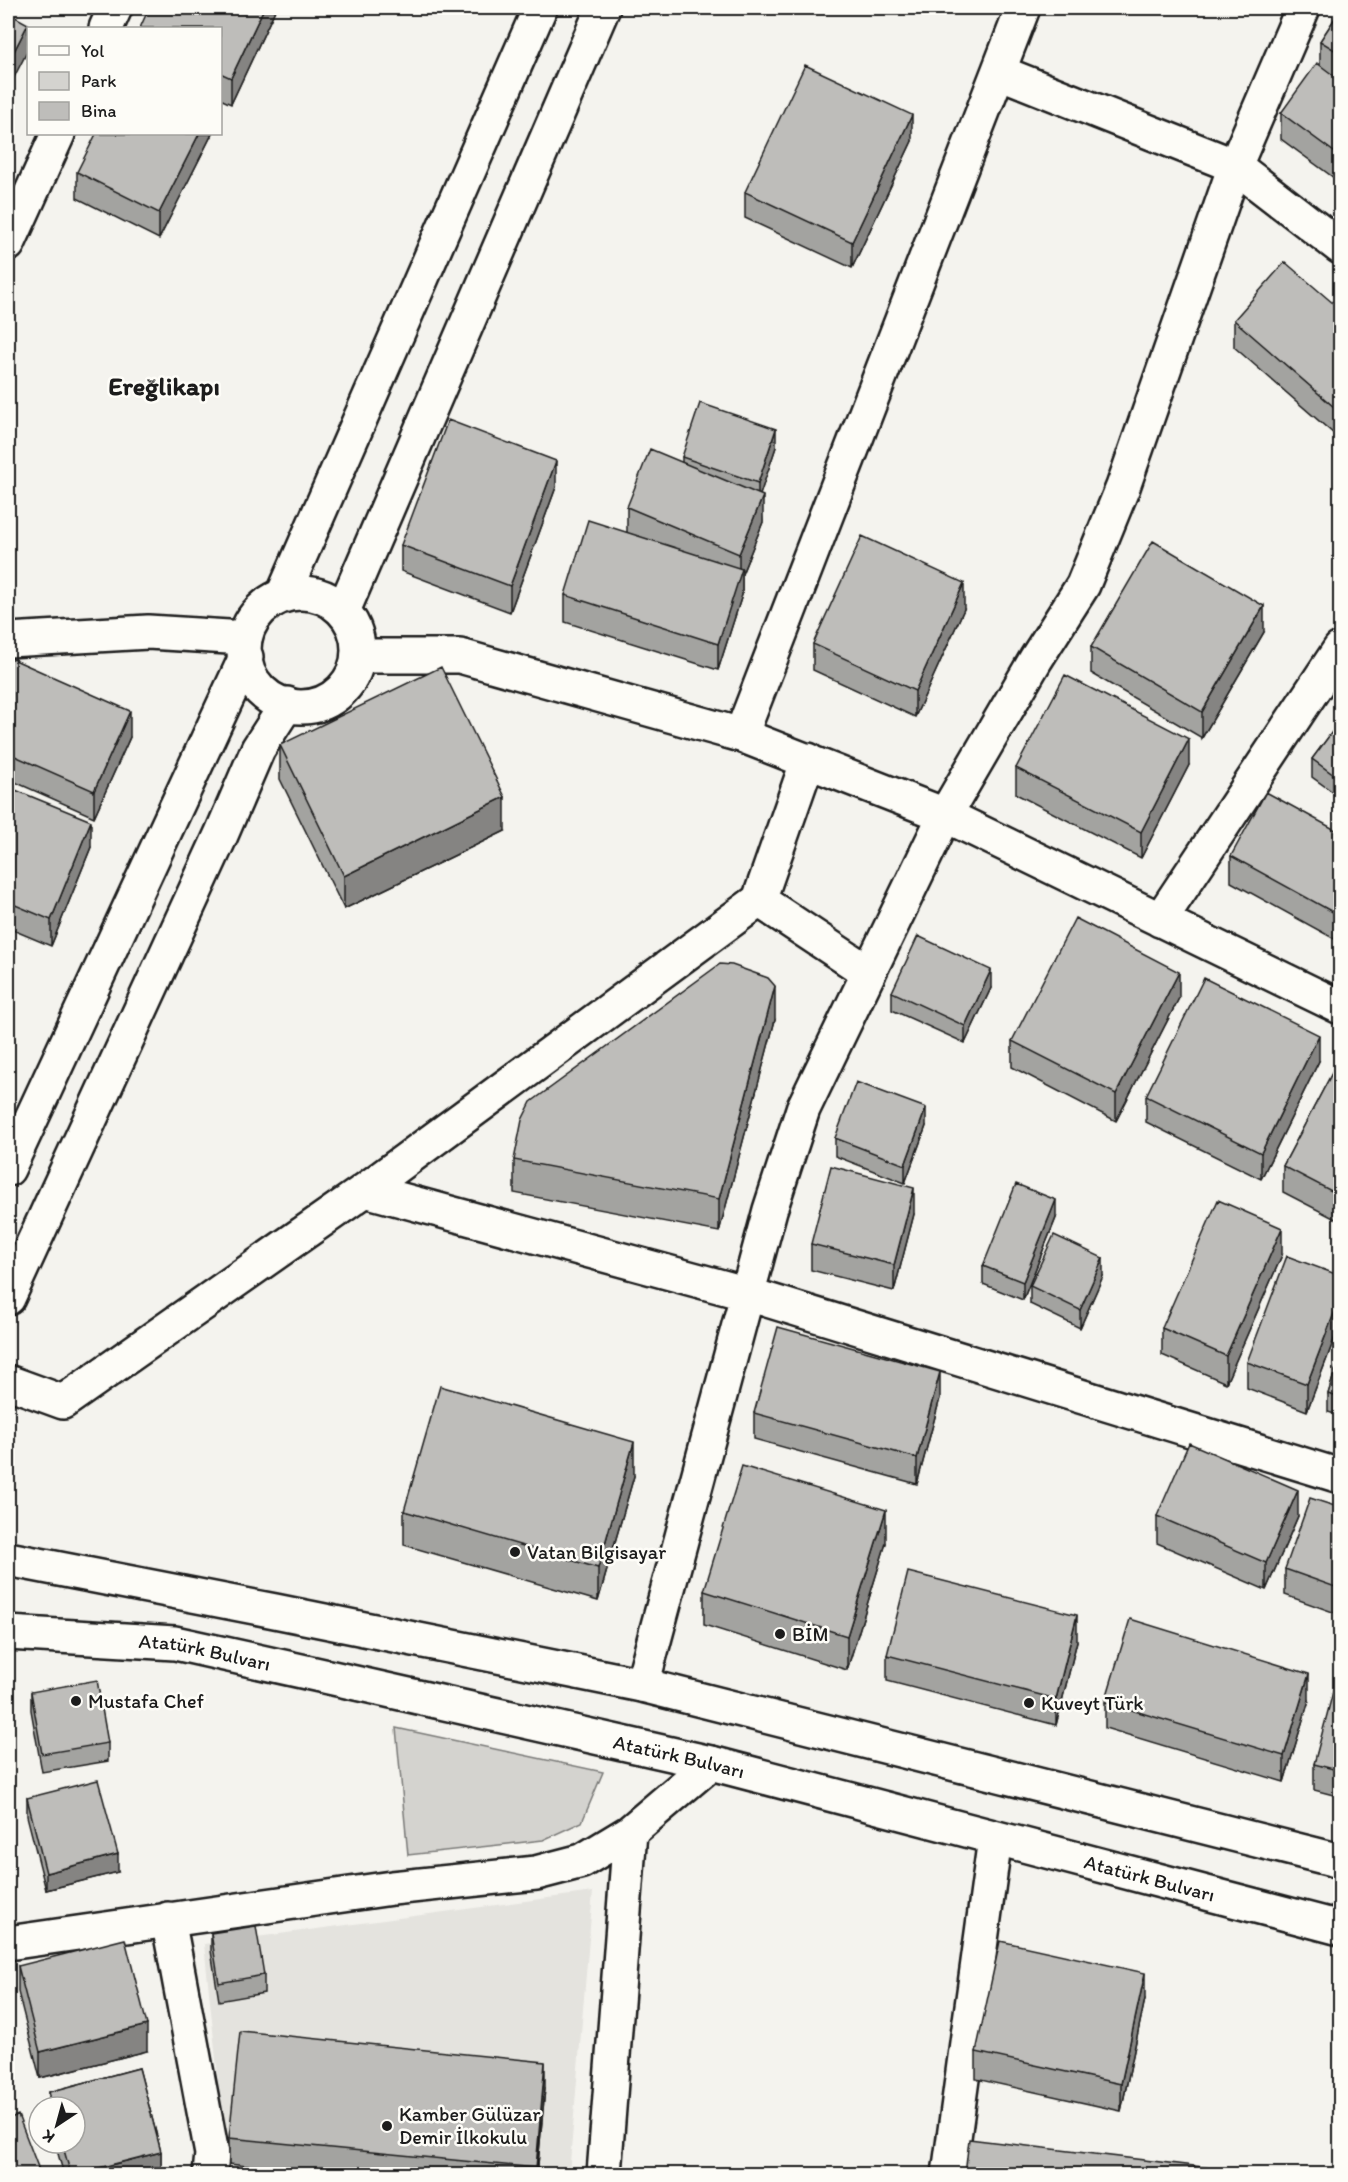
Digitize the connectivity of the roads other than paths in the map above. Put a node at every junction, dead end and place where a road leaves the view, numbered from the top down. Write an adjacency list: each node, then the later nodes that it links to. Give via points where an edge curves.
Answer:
1 (540, 8): 10 (street)
2 (603, 8): 11 (street)
3 (1023, 8): 5 (street)
4 (1303, 8): 7 (street)
5 (999, 72): 7 (street); 17 (street)
6 (58, 135): 8 (street)
7 (1235, 166): 9 (street); 19 (street, via 1123,487 1083,585)
8 (8, 244)
9 (1341, 247)
10 (283, 595): 11 (street, via 318,595); 13 (street, via 264,606 251,621)
11 (343, 611): 14 (street, via 357,640)
12 (8, 640): 13 (street, via 148,632)
13 (245, 647): 16 (street, via 248,670 260,690 276,702); 24 (street)
14 (358, 656): 16 (street, via 350,680 326,702 306,707); 17 (street, via 460,656)
15 (1337, 664): 21 (street)
16 (288, 704): 27 (street, via 258,749)
17 (741, 735): 18 (street)
18 (808, 760): 19 (street); 20 (street)
19 (945, 815): 21 (street); 22 (street)
20 (759, 900): 22 (street); 25 (street)
21 (1160, 920): 23 (street)
22 (869, 973): 26 (street, via 803,1109)
23 (1341, 1007)
24 (8, 1170)
25 (365, 1190): 26 (street); 28 (street, via 63,1402)
26 (748, 1294): 29 (street); 32 (street)
27 (8, 1298)
28 (8, 1382)
29 (1341, 1476)
30 (8, 1559): 32 (street)
31 (8, 1633): 33 (street, Atatürk Bulvarı, via 175,1643)
32 (642, 1685): 36 (street)
33 (711, 1763): 34 (street); 35 (street, Atatürk Bulvarı)
34 (630, 1832): 37 (street, via 582,1861 536,1873); 41 (street)
35 (996, 1838): 38 (street, Atatürk Bulvarı); 42 (street)
36 (1341, 1862)
37 (168, 1919): 39 (street); 40 (street, via 212,2154)
38 (1341, 1928)
39 (8, 1943)
40 (210, 2175)
41 (604, 2175)
42 (949, 2175)

